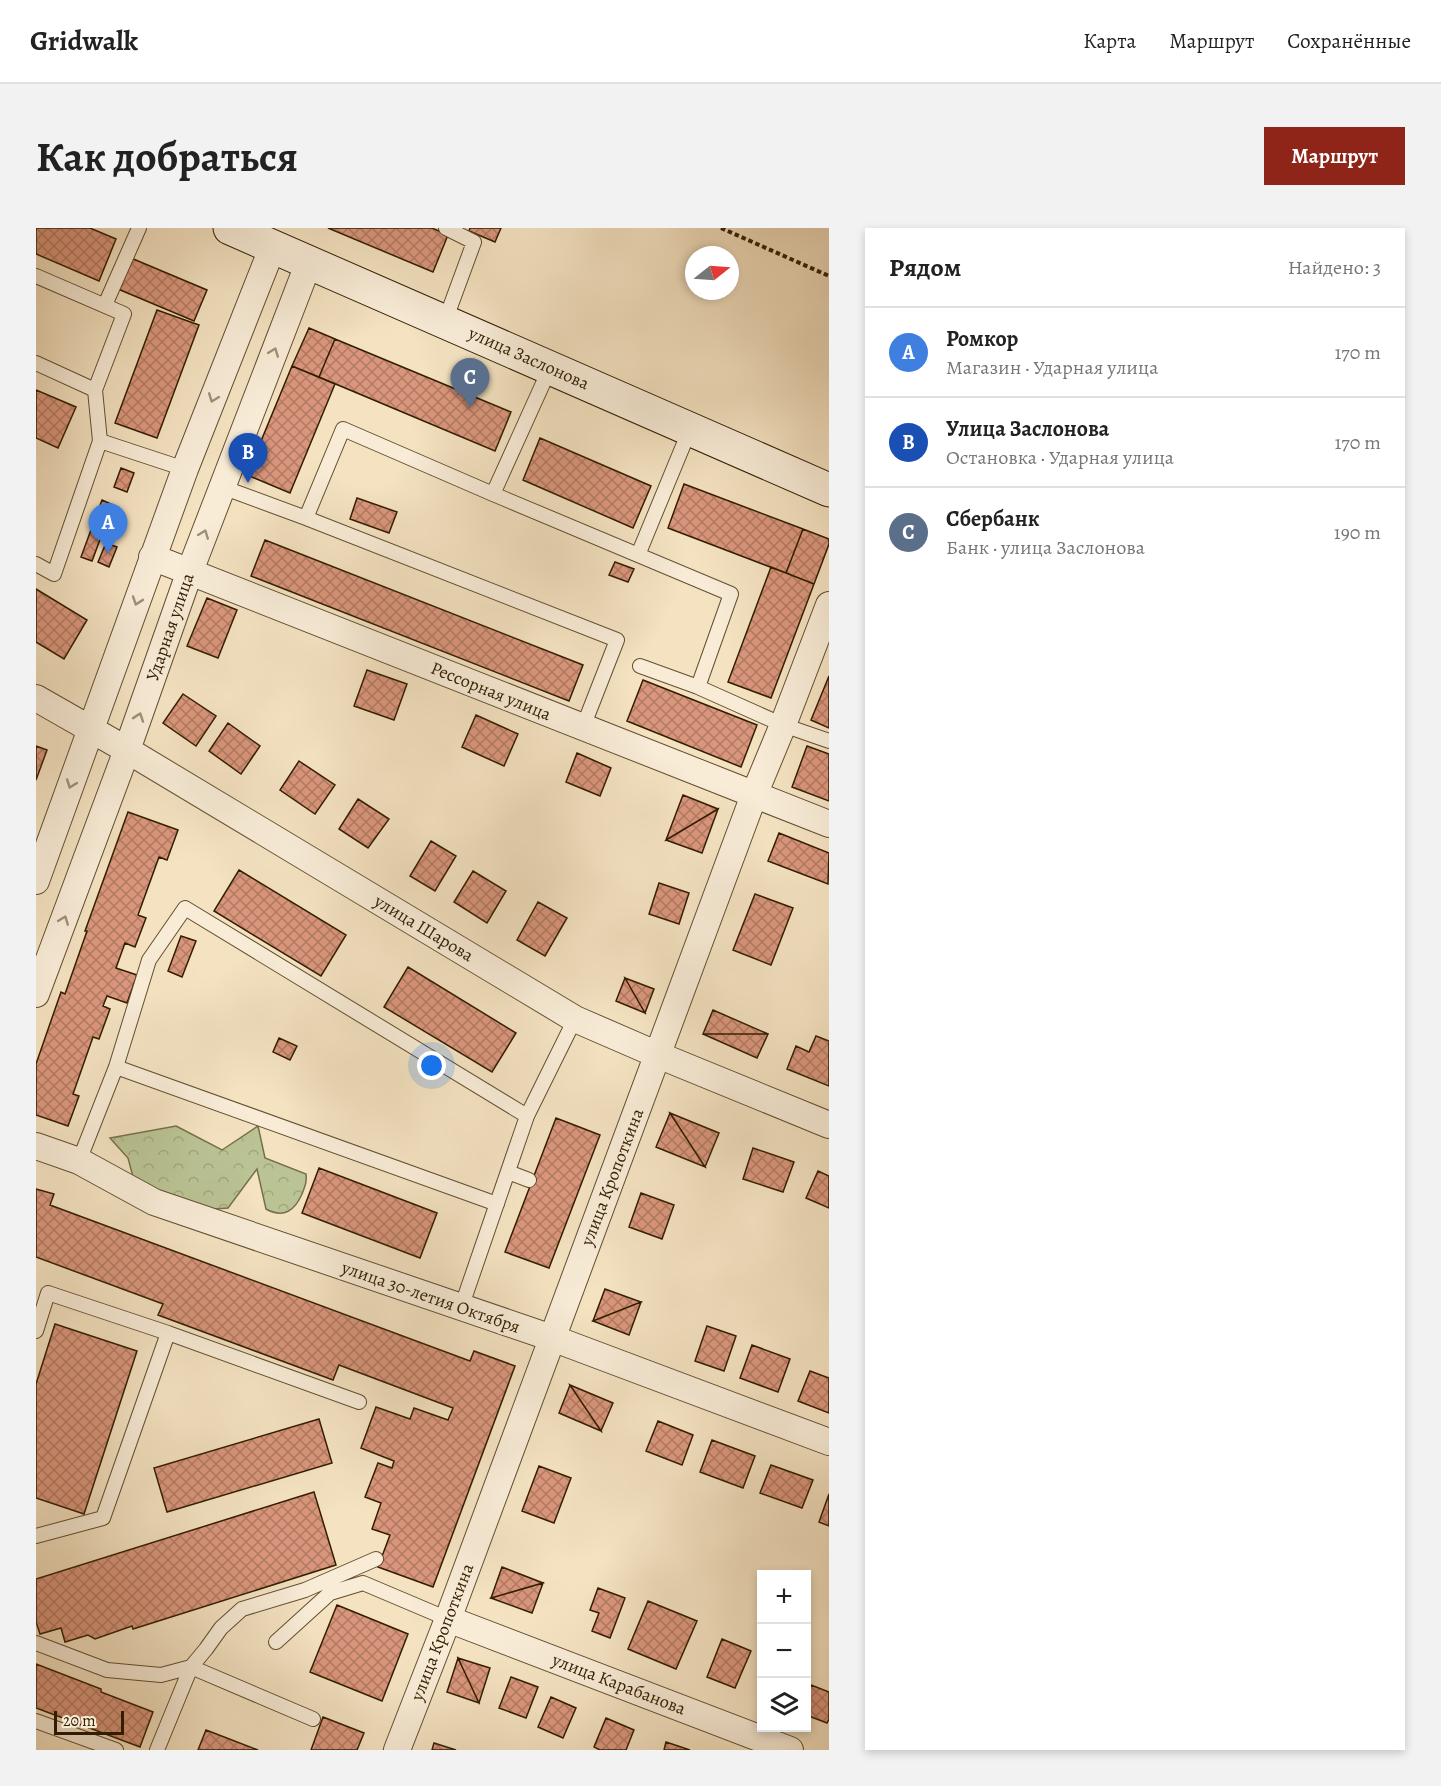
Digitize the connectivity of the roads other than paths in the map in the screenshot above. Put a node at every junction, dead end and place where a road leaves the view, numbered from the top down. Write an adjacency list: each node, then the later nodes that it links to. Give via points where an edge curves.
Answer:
1 (139, 228): 7 (lane)
2 (230, 228): 4 (street, улица Заслонова)
3 (446, 228): 8 (lane, via 474,242)
4 (273, 246): 5 (street, улица Заслонова); 14 (street, one-way to 14)
5 (309, 262): 8 (street, улица Заслонова); 15 (street, Ударная улица, one-way to 5)
6 (36, 276): 7 (lane)
7 (105, 305): 11 (lane, via 124,314)
8 (445, 321): 10 (street, улица Заслонова)
9 (36, 363): 11 (lane)
10 (550, 368): 12 (street, улица Заслонова); 17 (lane)
11 (95, 390): 13 (lane)
12 (690, 429): 16 (street, улица Заслонова); 19 (lane)
13 (100, 441): 14 (lane); 21 (lane, via 54,574)
14 (185, 469): 20 (street)
15 (222, 487): 18 (lane); 22 (street, Ударная улица, one-way to 15)
16 (829, 490)
17 (493, 494): 18 (lane, via 343,429); 19 (lane)
18 (306, 518): 28 (lane, via 617,640)
19 (638, 555): 25 (lane, via 731,594)
20 (152, 557): 22 (street, Рессорная улица); 29 (street, one-way to 29)
21 (36, 564)
22 (190, 571): 28 (street, Рессорная улица); 31 (street, Ударная улица, one-way to 22)
23 (829, 605): 27 (street, улица Кропоткина)
24 (640, 666): 25 (lane)
25 (698, 687): 27 (lane)
26 (36, 698): 29 (street, улица Шарова)
27 (783, 725): 30 (lane); 32 (street, улица Кропоткина)
28 (583, 727): 32 (street, Рессорная улица)
29 (91, 730): 31 (street, улица Шарова); 34 (street, one-way to 34)
30 (829, 741)
31 (128, 750): 35 (street, Ударная улица, one-way to 31); 36 (street, улица Шарова)
32 (754, 795): 33 (street, Рессорная улица); 37 (street, улица Кропоткина)
33 (829, 824)
34 (36, 881)
35 (36, 994)
36 (575, 1019): 37 (street, улица Шарова); 39 (lane)
37 (658, 1055): 40 (street, улица Шарова); 49 (street, улица Кропоткина)
38 (116, 1067): 39 (lane, via 149,960 185,908); 42 (lane); 45 (lane)
39 (527, 1116): 43 (lane)
40 (829, 1125)
41 (36, 1146): 42 (street, улица 30-летия Октября)
42 (79, 1161): 46 (street, улица 30-летия Октября, via 154,1202)
43 (508, 1172): 44 (lane); 45 (lane)
44 (529, 1180)
45 (497, 1204): 46 (lane)
46 (461, 1308): 49 (street, улица 30-летия Октября)
47 (36, 1331): 48 (lane, via 48,1293)
48 (168, 1333): 50 (lane); 52 (lane, via 103,1518)
49 (552, 1338): 51 (street, улица 30-летия Октября); 54 (street, улица Кропоткина)
50 (358, 1402)
51 (829, 1442)
52 (36, 1536)
53 (376, 1559): 57 (lane, via 306,1590 242,1609 221,1628)
54 (448, 1619): 55 (lane, via 363,1583 330,1593); 62 (street, улица Кропоткина); 63 (street, улица Карабанова)
55 (276, 1642)
56 (36, 1643): 57 (lane, via 107,1670 161,1675)
57 (191, 1667): 58 (lane); 61 (lane)
58 (313, 1719)
59 (36, 1721): 60 (lane)
60 (116, 1750)
61 (157, 1750)
62 (397, 1750)
63 (790, 1750)

